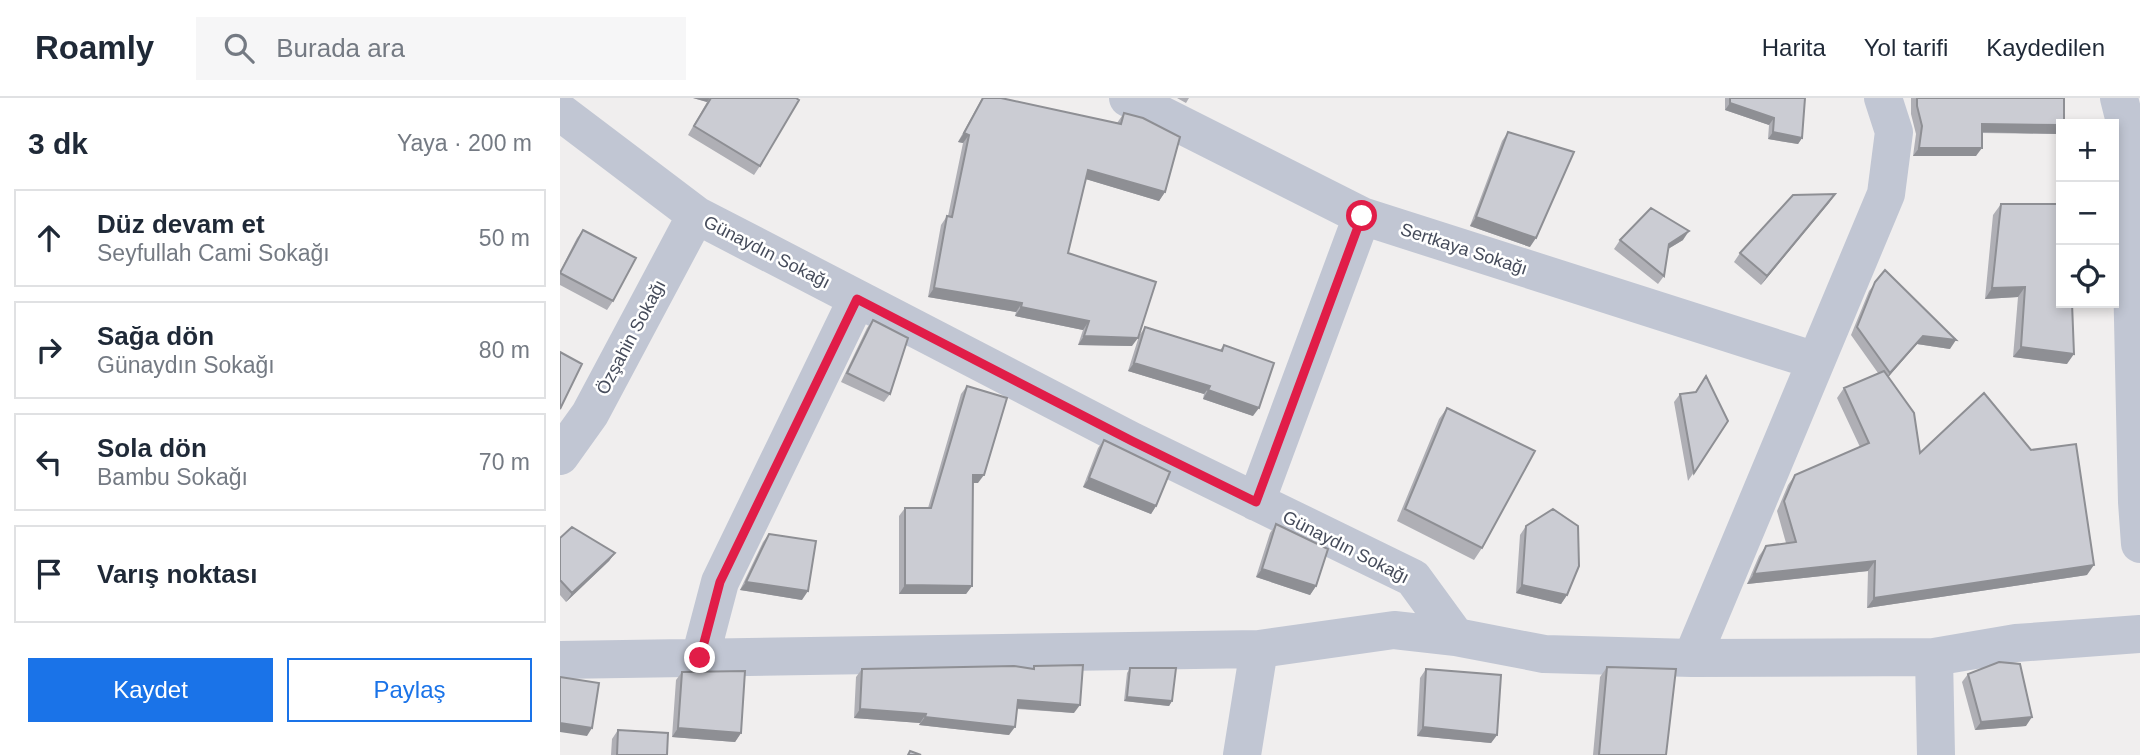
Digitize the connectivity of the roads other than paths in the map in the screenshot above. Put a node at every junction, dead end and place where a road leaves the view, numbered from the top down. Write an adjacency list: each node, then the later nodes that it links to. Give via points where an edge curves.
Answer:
1 (1128, 98): 7 (street, Sertkaya Sokağı)
2 (1883, 98): 9 (street, via 1894,132 1886,194)
3 (2119, 98): 5 (street)
4 (560, 112): 6 (street, Günaydın Sokağı)
5 (2136, 137): 12 (street)
6 (696, 215): 8 (street, Günaydın Sokağı); 10 (street, Özşahin Sokağı, via 590,414)
7 (1362, 216): 9 (street, Sertkaya Sokağı); 11 (street)
8 (857, 299): 11 (street, Günaydın Sokağı); 17 (street, via 720,582)
9 (1816, 361): 18 (street)
10 (560, 456)
11 (1256, 502): 14 (street, Günaydın Sokağı, via 1413,578)
12 (2140, 544)
13 (2140, 634): 16 (street, via 2016,643)
14 (1456, 637): 15 (street, via 1394,630); 18 (street, via 1544,654)
15 (1259, 649): 17 (street); 20 (street)
16 (1934, 657): 18 (street); 21 (street)
17 (700, 658): 19 (street)
18 (1692, 658)
19 (560, 660)
20 (1242, 755)
21 (1936, 755)

